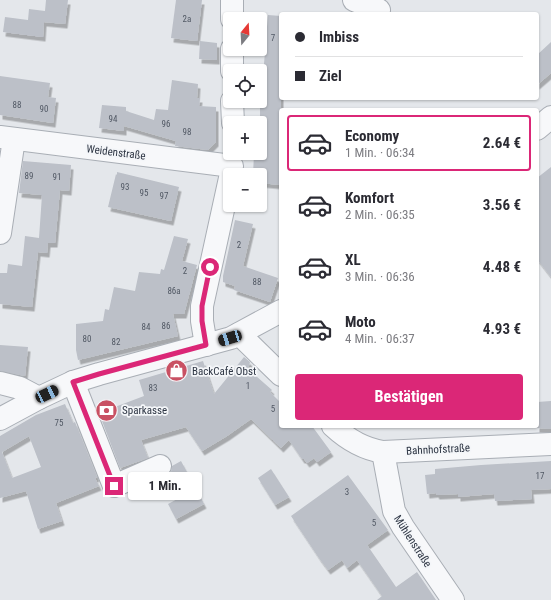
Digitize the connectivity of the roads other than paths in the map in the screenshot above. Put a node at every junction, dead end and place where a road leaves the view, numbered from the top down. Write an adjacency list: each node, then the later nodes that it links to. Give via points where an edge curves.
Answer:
1 (232, 0): 4 (street)
2 (354, 0): 3 (street)
3 (379, 10)
4 (232, 12)
5 (551, 117): 6 (street)
6 (539, 127)
7 (7, 138): 8 (street, Weidenstraße); 10 (street)
8 (231, 168)
9 (223, 206): 13 (street, via 202,306)
10 (0, 233)
11 (279, 312): 12 (street)
12 (239, 334): 13 (street); 14 (street)
13 (206, 345): 15 (street)
14 (279, 373)
15 (73, 382): 17 (street); 22 (street, via 114,486)
16 (0, 383): 17 (street, via 20,388)
17 (39, 398): 18 (street)
18 (0, 419)
19 (335, 428): 21 (street, Bahnhofstraße, via 357,443)
20 (551, 444): 21 (street, Bahnhofstraße)
21 (383, 452): 23 (street, Mühlenstraße, via 394,511)
22 (160, 466)
23 (453, 600)

